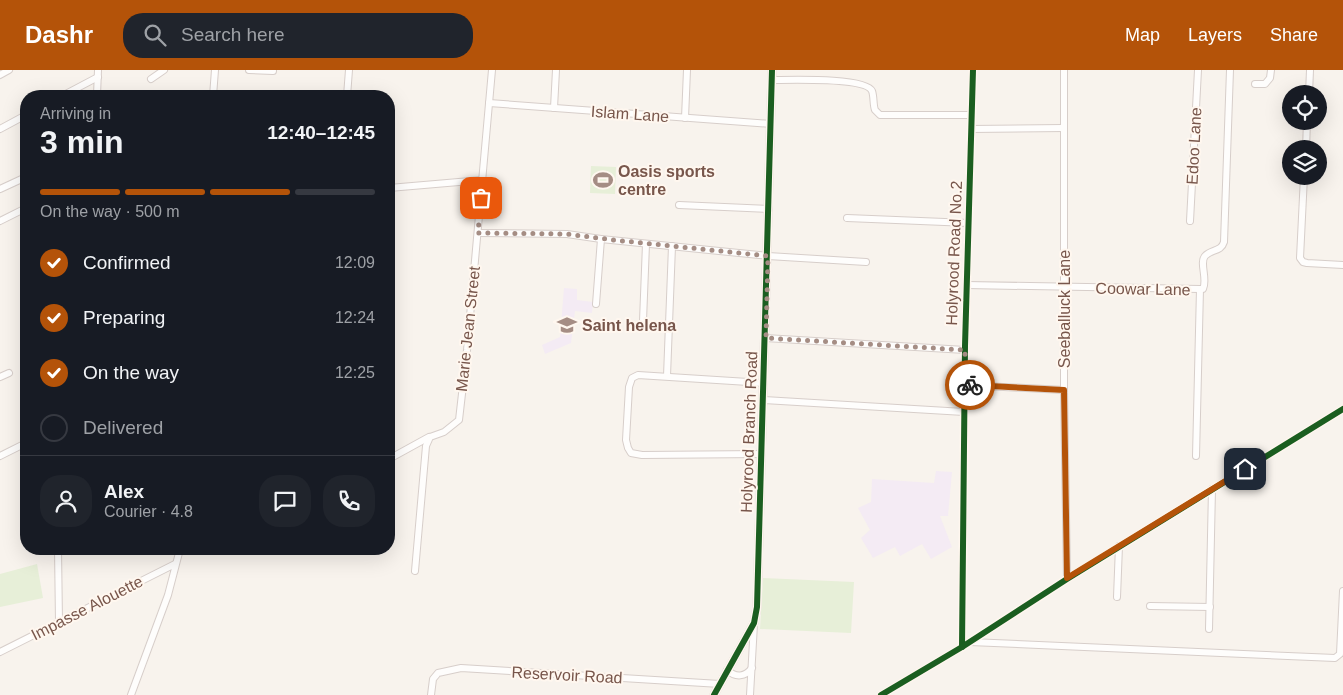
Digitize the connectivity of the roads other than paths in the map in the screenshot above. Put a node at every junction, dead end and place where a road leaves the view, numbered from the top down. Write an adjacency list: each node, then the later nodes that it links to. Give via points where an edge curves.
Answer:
1 (9, 70): 18 (street)
2 (164, 70): 19 (street)
3 (215, 70): 25 (street)
4 (249, 70): 16 (street)
5 (349, 70): 26 (street)
6 (492, 70): 27 (street, Marie Jean Street)
7 (556, 70): 28 (street)
8 (687, 70): 31 (street)
9 (772, 70): 20 (street, Holyrood Branch Road)
10 (973, 70): 29 (street, Holyrood Road No.2)
11 (1064, 70): 33 (street, Seeballuck Lane)
12 (1198, 70): 46 (street, Edoo Lane)
13 (1230, 70): 57 (street, via 1224,242 1204,258 1205,284)
14 (1271, 70): 21 (street, via 1265,84)
15 (1310, 70): 22 (street)
16 (272, 71)
17 (98, 74): 23 (street); 24 (street)
18 (0, 75)
19 (151, 79)
20 (772, 80): 29 (street, via 854,82 867,86 872,91 875,110 880,114); 32 (street, Holyrood Branch Road)
21 (1254, 84)
22 (1309, 85)
23 (72, 90)
24 (97, 90)
25 (213, 90)
26 (347, 90)
27 (489, 103): 28 (street, Islam Lane); 37 (street, Marie Jean Street)
28 (554, 108): 31 (street, Islam Lane)
29 (972, 115): 35 (street, Holyrood Road No.2)
30 (20, 118): 34 (street)
31 (685, 118): 32 (street, Islam Lane)
32 (771, 124): 42 (street, Holyrood Branch Road)
33 (1064, 128): 35 (street); 56 (street, Seeballuck Lane)
34 (0, 129)
35 (971, 129): 47 (street, Holyrood Road No.2)
36 (20, 180): 40 (street)
37 (482, 180): 39 (street); 48 (street, Marie Jean Street)
38 (1304, 185): 54 (street, via 1300,258 1307,263)
39 (395, 187)
40 (0, 189)
41 (679, 205): 42 (street)
42 (769, 209): 52 (street, Holyrood Branch Road)
43 (20, 211): 45 (street)
44 (847, 218): 47 (street)
45 (0, 221)
46 (1190, 221)
47 (969, 223): 55 (street, Holyrood Road No.2)
48 (478, 233): 49 (street, via 547,233); 71 (street, Marie Jean Street, via 459,420 444,432)
49 (601, 239): 50 (street); 58 (street)
50 (646, 244): 51 (street); 59 (street)
51 (672, 246): 52 (street); 63 (street)
52 (768, 256): 53 (street); 60 (street, Holyrood Branch Road)
53 (866, 262)
54 (1343, 264)
55 (967, 285): 56 (street, Coowar Lane); 61 (street, Holyrood Road No.2)
56 (1064, 288): 57 (street, Coowar Lane); 67 (street, Seeballuck Lane)
57 (1200, 289): 76 (street)
58 (596, 304)
59 (643, 321)
60 (766, 338): 61 (street); 65 (street, Holyrood Branch Road)
61 (965, 350): 66 (street, Holyrood Road No.2)
62 (9, 373): 64 (street)
63 (667, 376): 65 (street); 73 (street, via 638,375 632,378 626,440 631,453)
64 (0, 377)
65 (764, 383): 68 (street, Holyrood Branch Road)
66 (965, 385): 67 (street); 70 (street, Holyrood Road No.2)
67 (1064, 390): 83 (street, Seeballuck Lane)
68 (764, 400): 70 (street); 73 (street, Holyrood Branch Road)
69 (1343, 409): 77 (street)
70 (964, 412): 92 (street, Holyrood Road No.2)
71 (430, 437): 74 (street); 82 (street, via 426,446)
72 (20, 446): 75 (street)
73 (762, 454): 89 (street, Holyrood Branch Road)
74 (395, 455)
75 (0, 456)
76 (1196, 456)
77 (1212, 489): 78 (street); 87 (street)
78 (1119, 546): 83 (street); 85 (street)
79 (58, 555): 88 (street)
80 (178, 555): 81 (street)
81 (175, 564): 88 (street, Impasse Alouette); 97 (street, via 168,595)
82 (415, 570)
83 (1067, 578): 91 (street)
84 (1343, 591): 91 (street, via 1340,654 1335,658)
85 (1117, 597)
86 (1150, 606): 87 (street)
87 (1210, 607): 90 (street)
88 (59, 622): 93 (street, Impasse Alouette)
89 (754, 623): 94 (street); 95 (street, Holyrood Branch Road)
90 (1209, 629)
91 (969, 642): 92 (street)
92 (962, 647): 101 (street)
93 (0, 652)
94 (752, 668): 95 (street, via 740,676); 100 (street)
95 (727, 670): 96 (street, Holyrood Branch Road)
96 (720, 684): 98 (street, Reservoir Road, via 461,668 438,672); 99 (street, Holyrood Branch Road)
97 (131, 695)
98 (431, 695)
99 (714, 695)
100 (750, 695)
101 (881, 695)

